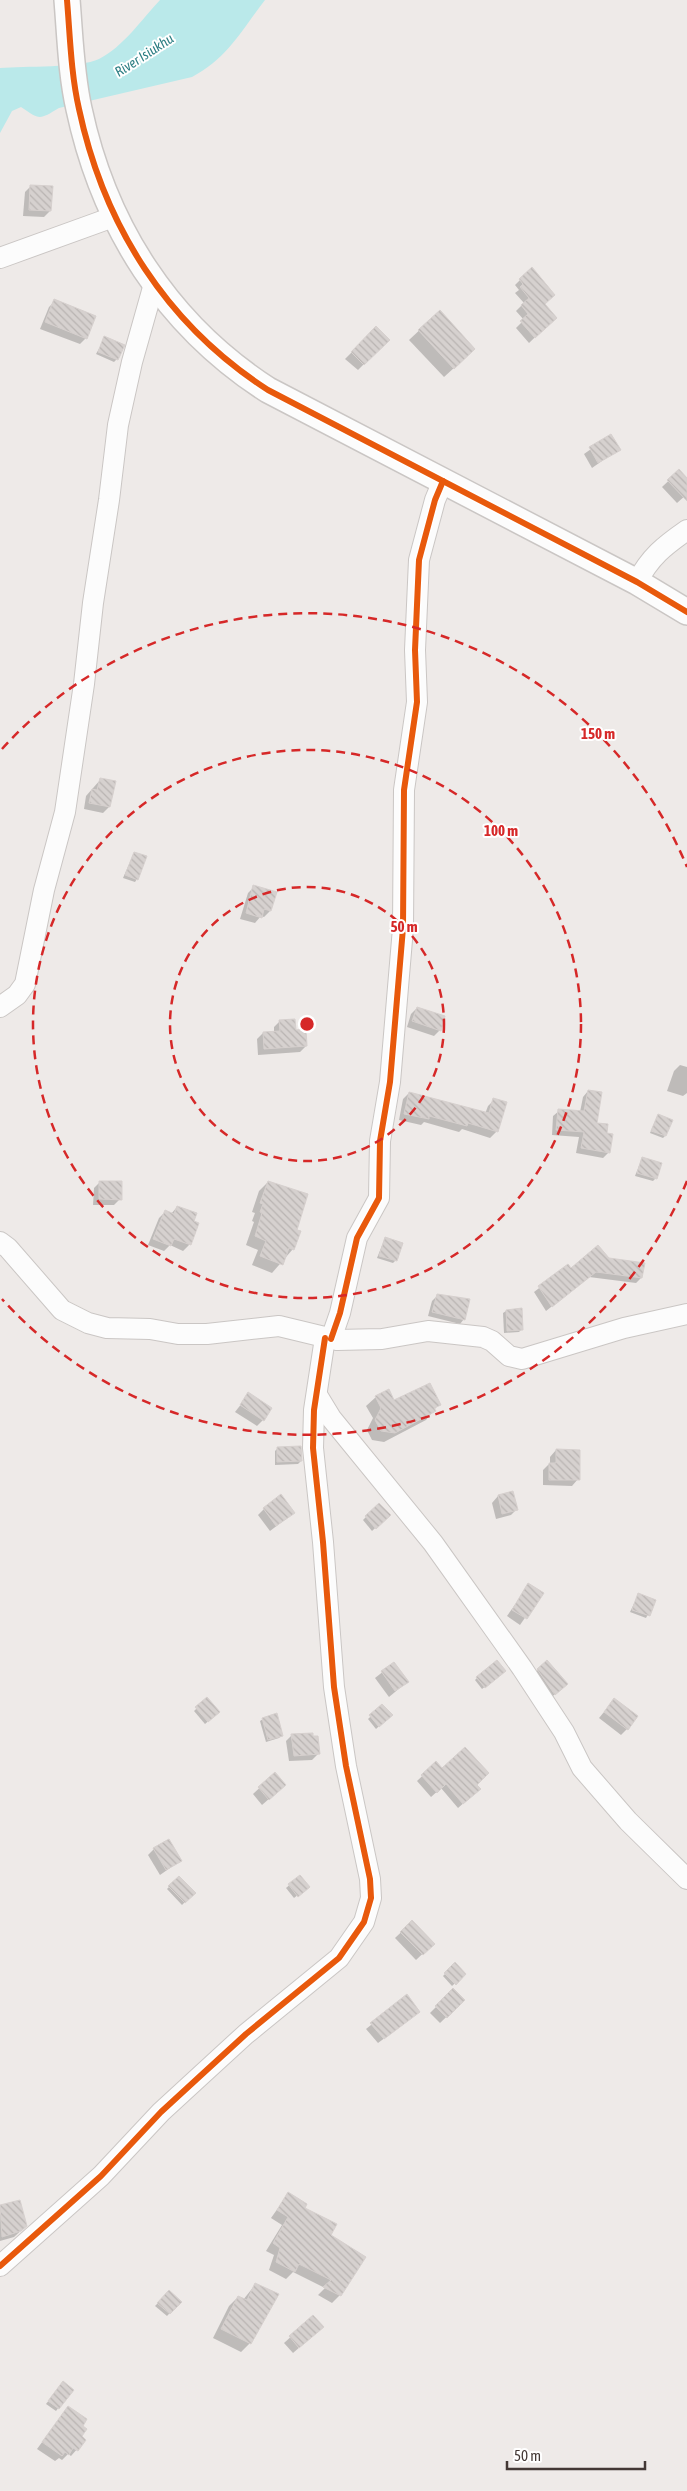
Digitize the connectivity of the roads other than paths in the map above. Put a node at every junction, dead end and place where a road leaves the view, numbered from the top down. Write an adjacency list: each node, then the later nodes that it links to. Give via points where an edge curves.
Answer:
1 (67, 0): 2 (street, via 79,108 91,156)
2 (116, 216): 3 (street); 4 (street, via 136,258)
3 (0, 258)
4 (154, 284): 5 (street, via 184,321 245,375); 9 (street, via 118,424 65,812 44,890 25,984 17,995)
5 (443, 481): 7 (street); 12 (street, via 419,560 415,650 417,702 404,790 403,928 393,1053 380,1141 379,1198 358,1238 340,1313)
6 (687, 530): 7 (street, via 646,564)
7 (636, 582): 8 (street)
8 (687, 612)
9 (0, 1007)
10 (0, 1242): 12 (street, via 30,1272 54,1304 97,1326 178,1334 227,1333 279,1326)
11 (687, 1314): 12 (street, via 624,1328 522,1359 509,1356 483,1337 428,1331 382,1339)
12 (328, 1339): 13 (street)
13 (317, 1395): 14 (street, via 331,1418 433,1543 517,1660 564,1732 582,1768 628,1821); 15 (street, via 312,1424 313,1448 334,1687 346,1766 370,1879 371,1898 364,1922 339,1958 246,2034 161,2112 101,2176)
14 (687, 1879)
15 (0, 2266)

